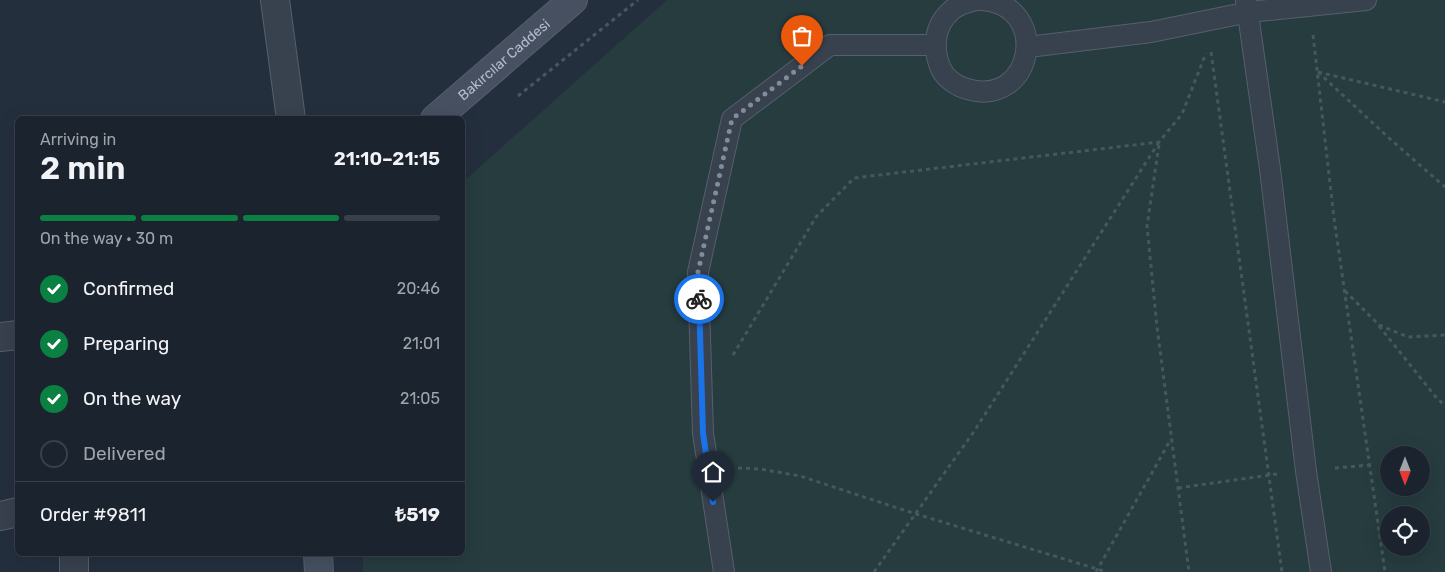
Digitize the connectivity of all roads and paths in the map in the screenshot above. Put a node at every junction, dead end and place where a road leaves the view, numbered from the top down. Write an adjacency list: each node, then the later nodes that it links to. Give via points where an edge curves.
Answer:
1 (275, 0): 16 (street)
2 (573, 0): 17 (main road, Bakırcılar Caddesi)
3 (638, 0): 14 (path)
4 (976, 0): 10 (lane, via 961,4 941,22)
5 (980, 0): 11 (lane, via 1006,6 1024,28)
6 (1366, 0): 8 (lane)
7 (1248, 6): 8 (lane); 11 (lane, via 1150,32); 42 (lane)
8 (1310, 6): 13 (path)
9 (1210, 44): 41 (path)
10 (935, 45): 11 (lane, via 942,72 962,88 975,92 1002,88 1015,78 1024,64); 37 (lane, via 830,45 732,119 698,272 703,433)
11 (1028, 47)
12 (1206, 52): 18 (path, via 1182,114)
13 (1317, 72): 15 (path); 19 (path); 20 (path)
14 (516, 98)
15 (1445, 102)
16 (291, 116)
17 (438, 116)
18 (1159, 142): 25 (path, via 854,178 816,217); 27 (path, via 1147,226); 30 (path, via 975,430)
19 (1445, 187)
20 (1344, 290): 21 (path); 43 (path)
21 (1379, 326): 23 (path, via 1408,337); 26 (path)
22 (15, 335): 24 (street)
23 (1445, 335)
24 (0, 337)
25 (731, 358)
26 (1445, 406)
27 (1171, 438): 34 (path); 40 (path)
28 (733, 468): 30 (path, via 800,476)
29 (15, 513): 31 (street)
30 (916, 514): 34 (path); 38 (path)
31 (0, 516)
32 (74, 556): 35 (street)
33 (318, 556): 36 (main road)
34 (1097, 570): 39 (path)
35 (74, 572)
36 (319, 572)
37 (724, 572)
38 (874, 572)
39 (1107, 572)
40 (1189, 572)
41 (1282, 572)
42 (1321, 572)
43 (1385, 572)

